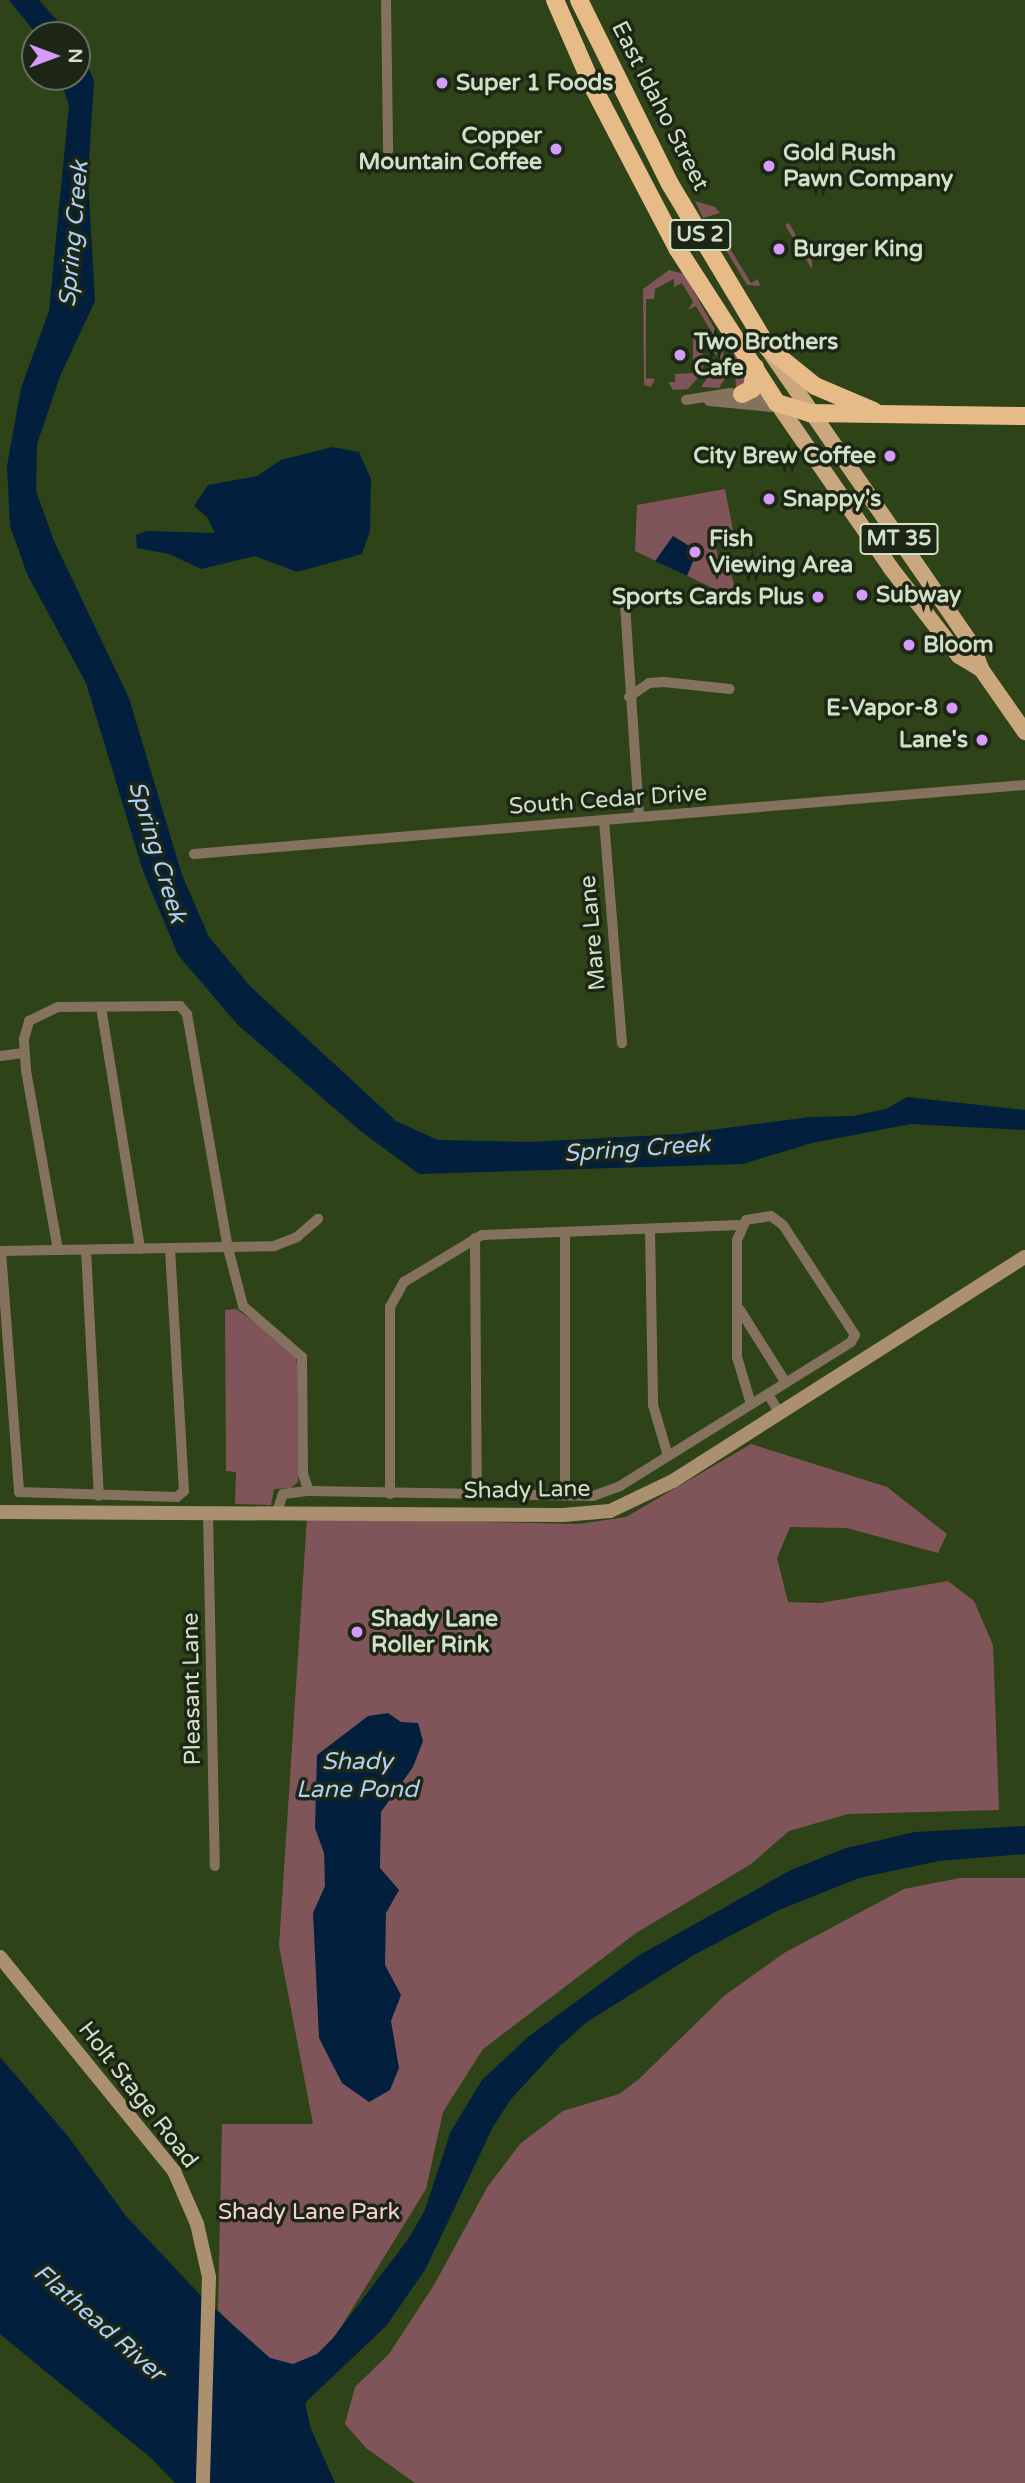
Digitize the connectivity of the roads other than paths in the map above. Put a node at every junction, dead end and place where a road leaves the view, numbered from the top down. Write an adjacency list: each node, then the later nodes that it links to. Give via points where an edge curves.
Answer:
1 (386, 0): 5 (street)
2 (555, 0): 4 (highway, US 2)
3 (579, 0): 7 (highway, East Idaho Street / US 2, via 670,184)
4 (612, 124): 6 (highway, via 646,160); 8 (highway, US 2, via 677,248)
5 (387, 150)
6 (694, 245)
7 (765, 344): 11 (main road, East Idaho Street / MT 35); 13 (highway, US 2, via 780,362 815,386)
8 (755, 367): 9 (highway, via 752,389); 10 (highway, US 2)
9 (742, 394): 10 (street); 10 (street, via 686,400 771,407)
10 (777, 402): 11 (highway, US 2); 15 (main road, MT 35, via 898,578 959,656)
11 (809, 413): 13 (highway, US 2); 15 (main road, MT 35, via 972,645)
12 (1025, 415): 13 (highway, US 2)
13 (883, 416)
14 (625, 604): 17 (street)
15 (981, 669): 18 (main road, MT 35)
16 (730, 689): 17 (street, via 656,682)
17 (629, 697): 20 (street)
18 (1025, 732)
19 (1025, 785): 20 (street, South Cedar Drive)
20 (639, 817): 21 (street, South Cedar Drive)
21 (604, 820): 22 (street, South Cedar Drive); 24 (street, Mare Lane)
22 (194, 854)
23 (100, 1007): 25 (street, via 58,1007 37,1014 26,1029); 32 (street, via 184,1009); 33 (street)
24 (622, 1044)
25 (24, 1053): 26 (street); 35 (street)
26 (0, 1056)
27 (318, 1219): 32 (street, via 297,1237 274,1246)
28 (740, 1226): 29 (street); 39 (street); 40 (street, via 746,1220 771,1216 783,1225 854,1329 851,1342)
29 (650, 1230): 30 (street); 44 (street, via 653,1405)
30 (565, 1232): 31 (street); 48 (street)
31 (475, 1238): 46 (street, via 404,1282 392,1298); 47 (street)
32 (228, 1248): 34 (street); 45 (street, via 248,1313 302,1357 303,1474)
33 (139, 1249): 34 (street); 36 (street)
34 (170, 1249): 49 (street, via 184,1491 177,1497)
35 (58, 1250): 36 (street); 37 (street)
36 (86, 1250): 49 (street)
37 (1, 1251): 49 (street, via 15,1483 26,1495)
38 (1025, 1257): 43 (main road, Shady Lane)
39 (740, 1310): 40 (street); 42 (street, via 737,1357)
40 (786, 1382): 41 (street)
41 (768, 1394): 42 (street); 43 (street)
42 (751, 1404): 44 (street)
43 (780, 1414): 51 (main road, Shady Lane, via 673,1481 610,1511 563,1515)
44 (668, 1456): 48 (street, via 605,1493)
45 (309, 1491): 46 (street); 51 (street, via 282,1494)
46 (390, 1494): 47 (street)
47 (477, 1495): 48 (street)
48 (565, 1495)
49 (99, 1496)
50 (0, 1512): 52 (main road, Shady Lane)
51 (277, 1512): 52 (main road, Shady Lane)
52 (208, 1513): 53 (street, Pleasant Lane)
53 (215, 1866)
54 (0, 1957): 55 (main road, Holt Stage Road, via 174,2171 197,2224 209,2277)
55 (203, 2483)

